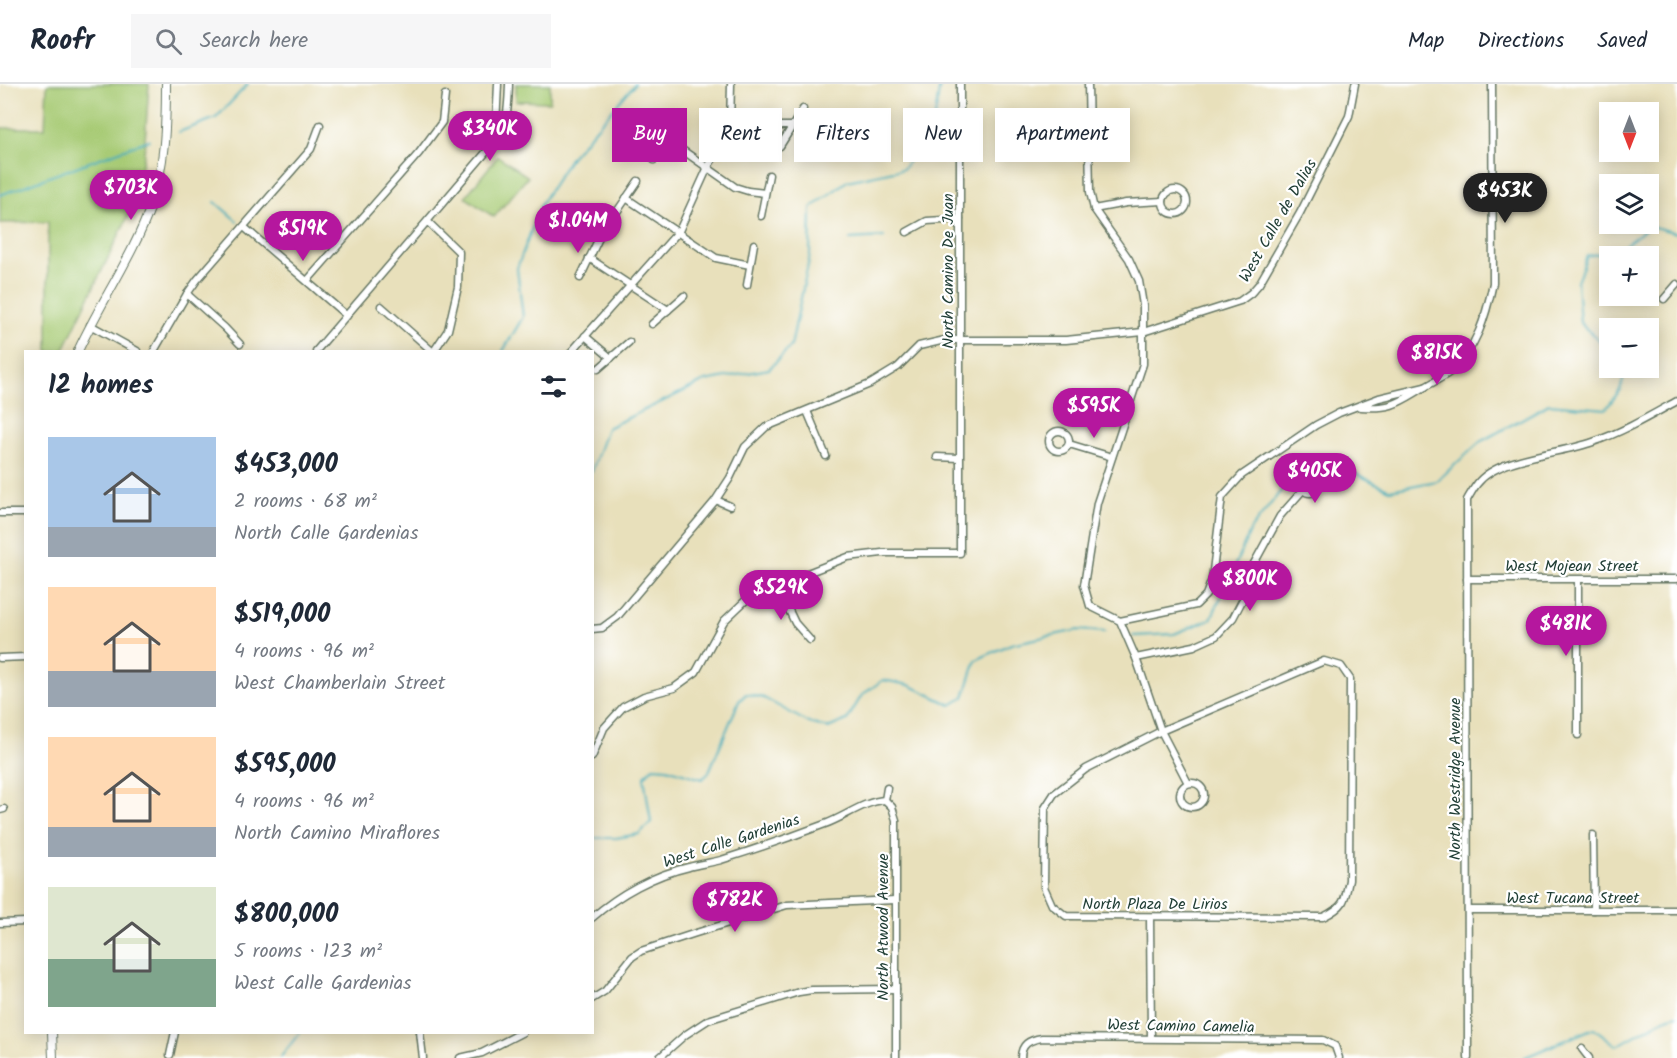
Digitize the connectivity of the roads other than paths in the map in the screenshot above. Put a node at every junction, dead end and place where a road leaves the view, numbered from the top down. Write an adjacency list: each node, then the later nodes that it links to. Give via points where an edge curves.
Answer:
1 (166, 84): 48 (street, via 163,156 153,201 124,265)
2 (498, 84): 15 (street, via 496,126)
3 (508, 84): 15 (street, via 507,117 502,133)
4 (730, 84): 10 (street)
5 (960, 84): 27 (street, North Camino De Juan)
6 (1088, 84): 24 (street, via 1090,192)
7 (1355, 84): 49 (street, West Calle de Dalias, via 1349,116 1300,213 1255,288 1240,301)
8 (1492, 84): 63 (street, via 1493,283 1482,328 1468,352 1449,372)
9 (445, 95): 37 (street, via 442,122 419,153)
10 (730, 108)
11 (320, 125): 29 (street, via 311,148)
12 (782, 126): 13 (street)
13 (793, 126): 14 (street)
14 (782, 143)
15 (488, 150): 28 (street)
16 (687, 153): 18 (street)
17 (711, 162): 18 (street)
18 (708, 167): 21 (street, via 735,186); 30 (street)
19 (769, 175): 21 (street)
20 (638, 181): 22 (street)
21 (765, 194): 26 (street)
22 (626, 198): 25 (street); 30 (street)
23 (1163, 201): 23 (street, via 1172,214 1183,212 1187,206 1185,194 1178,190 1166,194); 24 (street)
24 (1094, 209): 49 (street, via 1129,259 1138,281)
25 (614, 216)
26 (761, 216)
27 (960, 219): 31 (street, via 927,221); 51 (street, North Camino De Juan)
28 (428, 222): 46 (street); 59 (street, via 460,251 458,287 448,330)
29 (244, 227): 37 (street); 41 (street)
30 (679, 231): 35 (street, via 716,258); 38 (street)
31 (907, 232)
32 (598, 240): 34 (street)
33 (754, 244): 35 (street)
34 (590, 258): 36 (street); 38 (street)
35 (750, 265): 40 (street)
36 (580, 278)
37 (307, 281): 46 (street)
38 (631, 284): 45 (street); 50 (street)
39 (1677, 284): 43 (street)
40 (747, 285)
41 (187, 294): 53 (street); 56 (street)
42 (684, 296): 45 (street)
43 (1664, 299)
44 (381, 306): 58 (street)
45 (668, 310): 47 (street)
46 (347, 316): 57 (street)
47 (652, 324)
48 (90, 325): 54 (street); 55 (street)
49 (1143, 332): 51 (street, West Calle de Dalias, via 1066,340); 70 (street, via 1143,364)
50 (585, 336): 60 (street); 61 (street)
51 (960, 339): 66 (street, via 919,346 883,377); 71 (street, North Camino De Juan)
52 (629, 342): 61 (street)
53 (240, 344)
54 (78, 350)
55 (135, 350)
56 (155, 350)
57 (317, 350)
58 (432, 350)
59 (434, 350)
60 (573, 350)
61 (611, 358): 62 (street)
62 (598, 369)
63 (1425, 387): 65 (street, via 1379,398); 65 (street, via 1393,406)
64 (1677, 401): 77 (street, North Westridge Avenue, via 1591,443 1491,471 1477,483 1467,500)
65 (1360, 407): 81 (street, via 1316,425 1242,475 1222,496 1212,579 1206,595 1196,605)
66 (807, 411): 68 (street); 73 (street, via 766,427 745,447)
67 (1069, 444): 70 (street)
68 (826, 456)
69 (937, 457): 71 (street)
70 (1112, 457): 81 (street, via 1097,503 1084,585 1090,606)
71 (959, 458): 80 (street, North Camino De Juan, via 960,553 848,557)
72 (1303, 490): 86 (street, via 1280,516 1251,569 1244,599 1216,636 1194,646)
73 (716, 500): 74 (street); 82 (street, via 617,617)
74 (730, 506)
75 (0, 513): 76 (street)
76 (24, 513)
77 (1467, 579): 78 (street, West Mojean Street); 95 (street, North Westridge Avenue)
78 (1578, 579): 79 (street, West Mojean Street); 88 (street)
79 (1677, 579)
80 (777, 585): 83 (street, via 795,623); 89 (street, via 746,600 724,621 696,672 674,688 623,707 604,728)
81 (1120, 621): 86 (street)
82 (594, 630)
83 (810, 640)
84 (24, 657): 85 (street)
85 (0, 658)
86 (1136, 658): 87 (street)
87 (1161, 731): 90 (street); 99 (street, North Plaza De Lirios, via 1086,769 1054,794 1045,808 1044,887 1052,905 1066,916); 99 (street, North Plaza De Lirios, via 1324,661 1341,666 1350,680 1349,880 1338,910 1323,917)
88 (1578, 735)
89 (594, 753)
90 (1188, 783): 90 (street, via 1180,796 1184,804 1195,807 1202,802 1204,790 1199,784)
91 (887, 788): 92 (street)
92 (885, 800): 94 (street, North Atwood Avenue, via 896,820); 98 (street, West Calle Gardenias, via 870,803 828,824 670,873 631,890)
93 (1593, 835): 96 (street)
94 (895, 900): 102 (street, North Atwood Avenue); 103 (street, via 787,905 641,951)
95 (1468, 910): 96 (street, West Tucana Street); 120 (street, North Westridge Avenue)
96 (1594, 910): 97 (street, West Tucana Street)
97 (1677, 910)
98 (594, 916)
99 (1150, 918): 108 (street)
100 (24, 922): 101 (street)
101 (0, 923)
102 (896, 989): 116 (street, via 800,992 708,1020); 117 (street, North Atwood Avenue)
103 (594, 998)
104 (52, 1034): 113 (street)
105 (175, 1034): 112 (street)
106 (420, 1034): 114 (street)
107 (519, 1034): 115 (street, via 482,1053)
108 (1151, 1038): 110 (street, West Camino Camelia, via 1323,1040); 118 (street, West Camino Camelia, via 1042,1038 1025,1042)
109 (1339, 1039): 110 (street)
110 (1334, 1045): 119 (street)
111 (1582, 1049): 121 (street)
112 (170, 1055)
113 (53, 1058)
114 (423, 1058)
115 (460, 1058)
116 (659, 1058)
117 (896, 1058)
118 (1021, 1058)
119 (1339, 1058)
120 (1468, 1058)
121 (1589, 1058)

